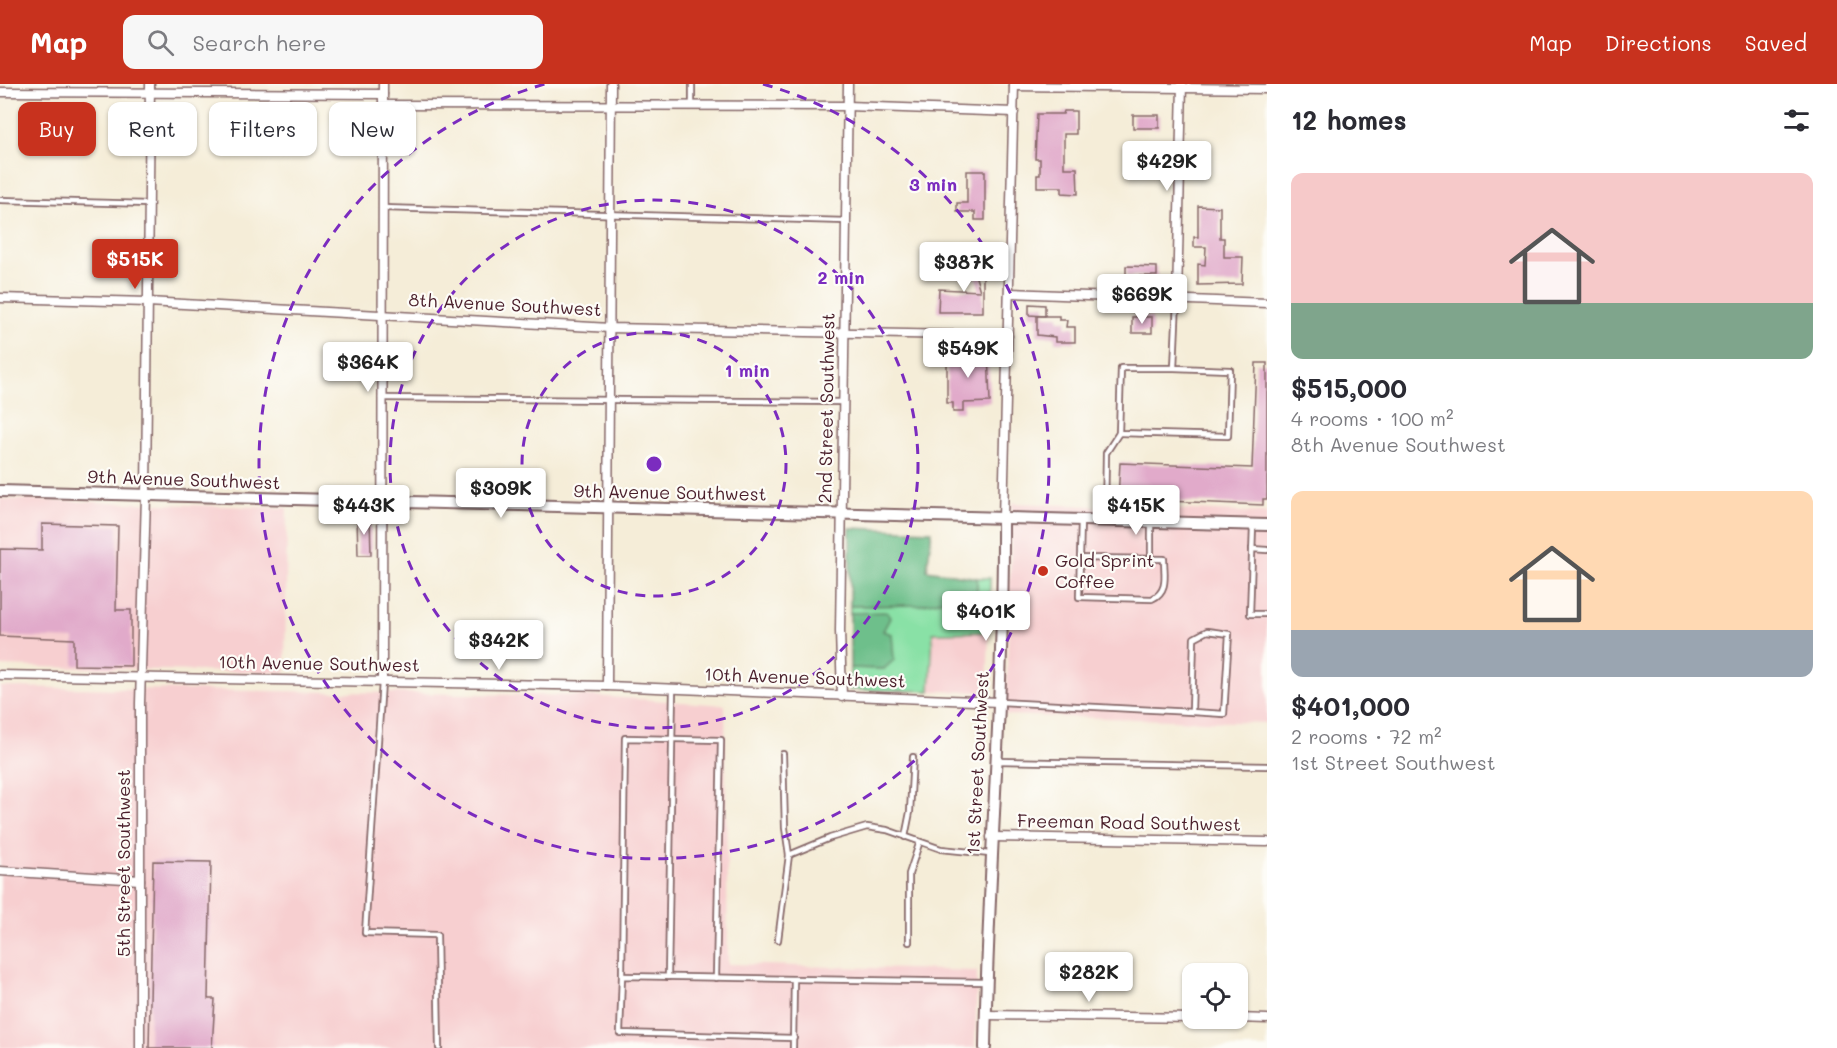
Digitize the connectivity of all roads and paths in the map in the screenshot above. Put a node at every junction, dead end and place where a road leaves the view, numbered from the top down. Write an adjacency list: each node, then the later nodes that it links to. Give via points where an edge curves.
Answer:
1 (383, 84): 10 (street)
2 (611, 84): 13 (street)
3 (692, 84): 14 (lane)
4 (848, 84): 15 (street, 2nd Street Southwest)
5 (1014, 85): 6 (street); 16 (street, 1st Street Southwest)
6 (1182, 86): 8 (street); 25 (street)
7 (150, 88): 9 (street); 10 (street); 19 (street)
8 (1267, 89)
9 (0, 92)
10 (383, 94): 11 (street)
11 (383, 102)
12 (416, 105): 13 (street)
13 (610, 106): 14 (street); 21 (street)
14 (692, 106): 15 (street)
15 (848, 106): 16 (street); 22 (street, 2nd Street Southwest)
16 (1014, 112): 23 (street, 1st Street Southwest)
17 (383, 156): 20 (street)
18 (0, 200): 19 (lane)
19 (149, 204): 26 (street)
20 (382, 208): 21 (lane); 28 (street)
21 (608, 216): 22 (lane); 29 (street)
22 (848, 221): 30 (street, 2nd Street Southwest)
23 (1010, 293): 25 (street); 31 (street, 1st Street Southwest)
24 (0, 298): 26 (street, 8th Avenue Southwest)
25 (1177, 300): 27 (street); 32 (lane)
26 (148, 302): 28 (street, 8th Avenue Southwest); 38 (street)
27 (1267, 303)
28 (382, 315): 29 (street, 8th Avenue Southwest); 33 (street)
29 (610, 328): 30 (street, 8th Avenue Southwest); 34 (street)
30 (845, 333): 31 (street, 8th Avenue Southwest); 35 (street, 2nd Street Southwest)
31 (1008, 336): 42 (street, 1st Street Southwest)
32 (1174, 368): 36 (lane, via 1121,368); 36 (lane, via 1230,370 1228,436)
33 (381, 398): 34 (lane); 39 (street)
34 (610, 400): 35 (lane); 40 (street)
35 (844, 402): 41 (street, 2nd Street Southwest)
36 (1119, 433): 44 (lane, via 1107,453)
37 (0, 491): 38 (street, 9th Avenue Southwest)
38 (146, 496): 39 (street, 9th Avenue Southwest); 54 (street, 5th Street Southwest)
39 (382, 502): 40 (street, 9th Avenue Southwest); 55 (street)
40 (610, 508): 41 (street, 9th Avenue Southwest); 56 (street)
41 (842, 513): 42 (street, 9th Avenue Southwest); 58 (street, 2nd Street Southwest)
42 (1003, 518): 43 (street, 9th Avenue Southwest); 59 (street, 1st Street Southwest)
43 (1081, 520): 44 (street, 9th Avenue Southwest); 50 (lane)
44 (1106, 521): 45 (street, 9th Avenue Southwest)
45 (1151, 522): 47 (street, 9th Avenue Southwest); 51 (lane)
46 (1267, 525): 47 (street, 9th Avenue Southwest)
47 (1253, 526): 48 (lane)
48 (1252, 549): 49 (lane); 52 (lane, via 1250,614)
49 (1267, 550)
50 (1080, 558): 51 (lane); 51 (lane, via 1079,597 1152,599 1164,589 1164,559)
51 (1151, 559)
52 (1267, 614)
53 (0, 675): 54 (street, 10th Avenue Southwest)
54 (141, 678): 55 (street, 10th Avenue Southwest); 73 (street, 5th Street Southwest)
55 (381, 682): 56 (street, 10th Avenue Southwest); 87 (lane, via 365,933 437,935)
56 (608, 686): 57 (street, 10th Avenue Southwest)
57 (673, 689): 58 (street, 10th Avenue Southwest); 61 (lane)
58 (842, 697): 59 (street, 10th Avenue Southwest)
59 (998, 702): 60 (lane); 64 (street, 1st Street Southwest)
60 (1192, 712): 60 (lane, via 1194,638 1207,631 1229,634 1224,714)
61 (673, 739): 76 (lane, via 625,738); 77 (lane); 78 (lane, via 721,740)
62 (783, 754): 71 (lane)
63 (913, 757): 66 (lane)
64 (995, 761): 65 (lane); 67 (street, 1st Street Southwest)
65 (1267, 766)
66 (905, 837): 69 (lane); 71 (lane, via 877,828 858,828)
67 (991, 837): 68 (street, Freeman Road Southwest); 70 (street, 1st Street Southwest)
68 (1267, 842)
69 (920, 844): 70 (lane, via 953,852); 75 (lane, via 909,874)
70 (990, 854): 80 (street, 1st Street Southwest)
71 (789, 855): 74 (lane)
72 (0, 871): 73 (street)
73 (140, 880): 86 (street, 5th Street Southwest)
74 (778, 940)
75 (909, 942)
76 (622, 976): 77 (lane); 85 (lane, via 620,1034)
77 (668, 977): 78 (lane)
78 (716, 978): 79 (lane)
79 (794, 979): 80 (lane); 85 (lane)
80 (986, 982): 81 (street, 1st Street Southwest)
81 (985, 1015): 82 (street); 89 (street, 1st Street Southwest)
82 (1182, 1018)
83 (1248, 1018): 84 (street)
84 (1267, 1018)
85 (794, 1038): 88 (lane)
86 (140, 1048)
87 (439, 1048)
88 (793, 1048)
89 (985, 1048)

